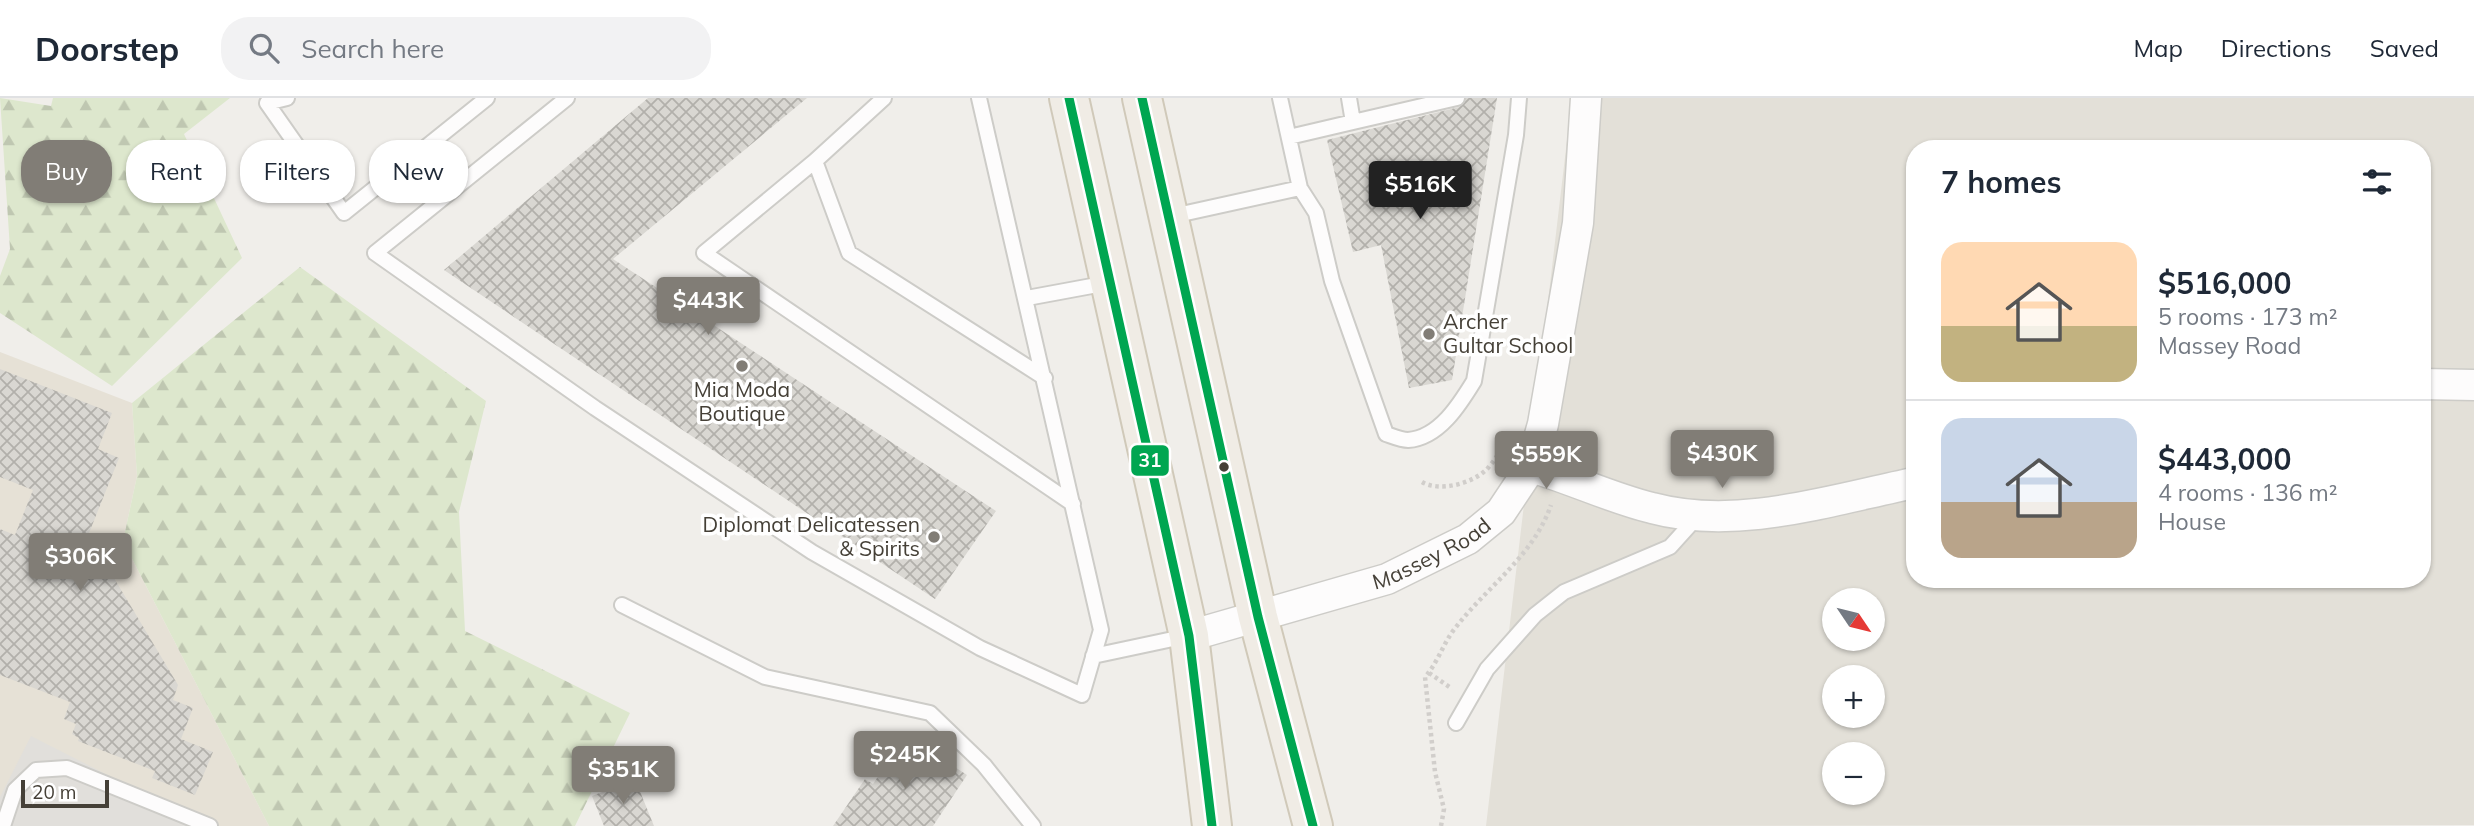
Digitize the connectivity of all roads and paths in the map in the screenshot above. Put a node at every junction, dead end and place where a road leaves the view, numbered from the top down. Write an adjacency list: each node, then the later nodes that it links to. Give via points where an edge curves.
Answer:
1 (287, 98): 2 (lane, via 267,103 344,213)
2 (487, 98)
3 (566, 98): 32 (lane, via 375,253 595,408 812,552 980,648 1082,695)
4 (884, 98): 15 (lane)
5 (979, 98): 19 (lane)
6 (1069, 98): 18 (main road)
7 (1142, 98): 17 (main road)
8 (1280, 98): 14 (lane)
9 (1349, 98): 13 (lane)
10 (1457, 98): 13 (lane)
11 (1519, 98): 16 (lane, via 1474,381 1457,410 1431,432 1408,440 1386,434 1332,281 1316,213)
12 (1586, 98): 24 (street, Massey Road, via 1578,223 1543,424)
13 (1353, 122): 14 (lane)
14 (1289, 137): 16 (lane)
15 (815, 160): 20 (lane, via 849,253); 27 (lane, via 704,253)
16 (1300, 188): 17 (lane)
17 (1168, 217): 30 (main road)
18 (1109, 283): 19 (lane); 31 (main road)
19 (1027, 298): 20 (lane)
20 (1045, 378): 27 (lane)
21 (2431, 384): 22 (street)
22 (2474, 385)
23 (1510, 435): 25 (path, via 1486,470 1474,477 1432,488)
24 (1531, 467): 28 (street, via 1653,509); 30 (street, Massey Road, via 1501,512 1468,540 1387,579)
25 (1422, 482)
26 (1906, 485): 28 (street, via 1740,516)
27 (1073, 504): 32 (lane, via 1101,630)
28 (1699, 515): 33 (lane, via 1670,547 1564,592 1535,615 1487,669)
29 (622, 605): 36 (lane, via 765,677 930,713 984,765)
30 (1258, 617): 31 (street, Massey Road); 38 (main road)
31 (1189, 636): 32 (lane); 37 (main road)
32 (1093, 656)
33 (1457, 723)
34 (3, 826): 35 (lane, via 15,790 36,770 67,768)
35 (210, 826)
36 (1033, 826)
37 (1212, 826)
38 (1313, 826)

